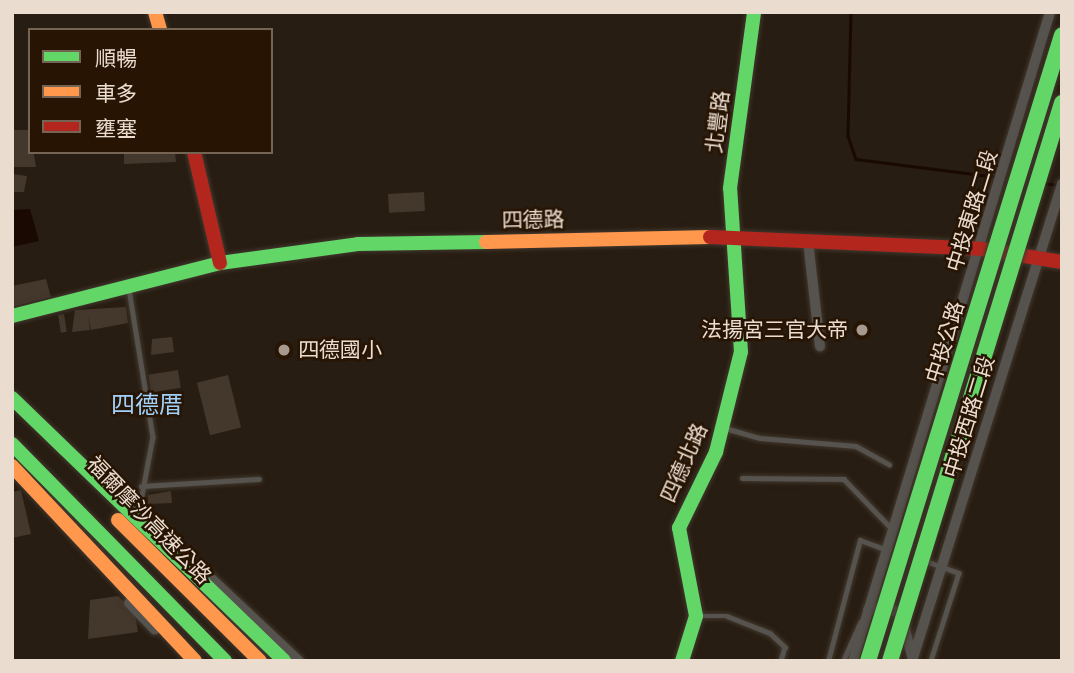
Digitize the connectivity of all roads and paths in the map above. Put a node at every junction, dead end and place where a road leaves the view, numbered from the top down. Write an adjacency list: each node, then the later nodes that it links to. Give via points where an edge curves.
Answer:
1 (754, 12): 7 (main road, 北豐路)
2 (1050, 12): 9 (street, 中投東路二段)
3 (1062, 35): 44 (main road, 中投公路, bridge)
4 (1062, 103): 45 (main road, 中投公路, bridge)
5 (194, 154): 12 (main road)
6 (1062, 184): 10 (street, 中投西路二段)
7 (730, 237): 8 (main road, 四德路); 12 (main road, 四德路, via 358,244); 19 (main road, 四德北路, via 741,352)
8 (808, 241): 9 (main road, 四德路); 15 (street)
9 (981, 249): 10 (main road, 四德路); 27 (street, 中投東路二段)
10 (1037, 261): 11 (main road, 四德路); 29 (street, 中投西路二段)
11 (1062, 262)
12 (220, 263): 13 (main road, 四德路)
13 (128, 285): 14 (main road, 四德路); 25 (lane, via 153,438)
14 (12, 316)
15 (820, 346)
16 (12, 386): 26 (street)
17 (12, 398): 37 (main road)
18 (12, 405): 36 (main road, 福爾摩沙高速公路)
19 (723, 427): 21 (lane, via 760,438 856,446); 31 (main road, 四德北路, via 679,528)
20 (12, 444): 35 (main road)
21 (889, 464)
22 (12, 469): 33 (street); 34 (main road)
23 (742, 478): 27 (lane, via 844,479)
24 (259, 479): 25 (lane)
25 (141, 486): 26 (lane)
26 (139, 511): 38 (street)
27 (894, 530): 28 (street, 中投東路二段)
28 (888, 550): 29 (lane); 30 (street, 中投東路二段); 41 (lane, via 860,540)
29 (942, 566): 32 (street, 中投西路二段); 46 (lane, via 959,573)
30 (868, 610): 32 (street, via 886,606 901,615); 42 (lane); 43 (street, 中投東路二段)
31 (696, 616): 39 (main road, 四德北路); 40 (lane, via 727,616 770,633 785,647)
32 (912, 660)
33 (188, 661)
34 (195, 661)
35 (225, 661)
36 (260, 661)
37 (284, 661)
38 (299, 661)
39 (682, 661)
40 (781, 661)
41 (828, 661)
42 (843, 661)
43 (853, 661)
44 (868, 661)
45 (890, 661)
46 (931, 661)

